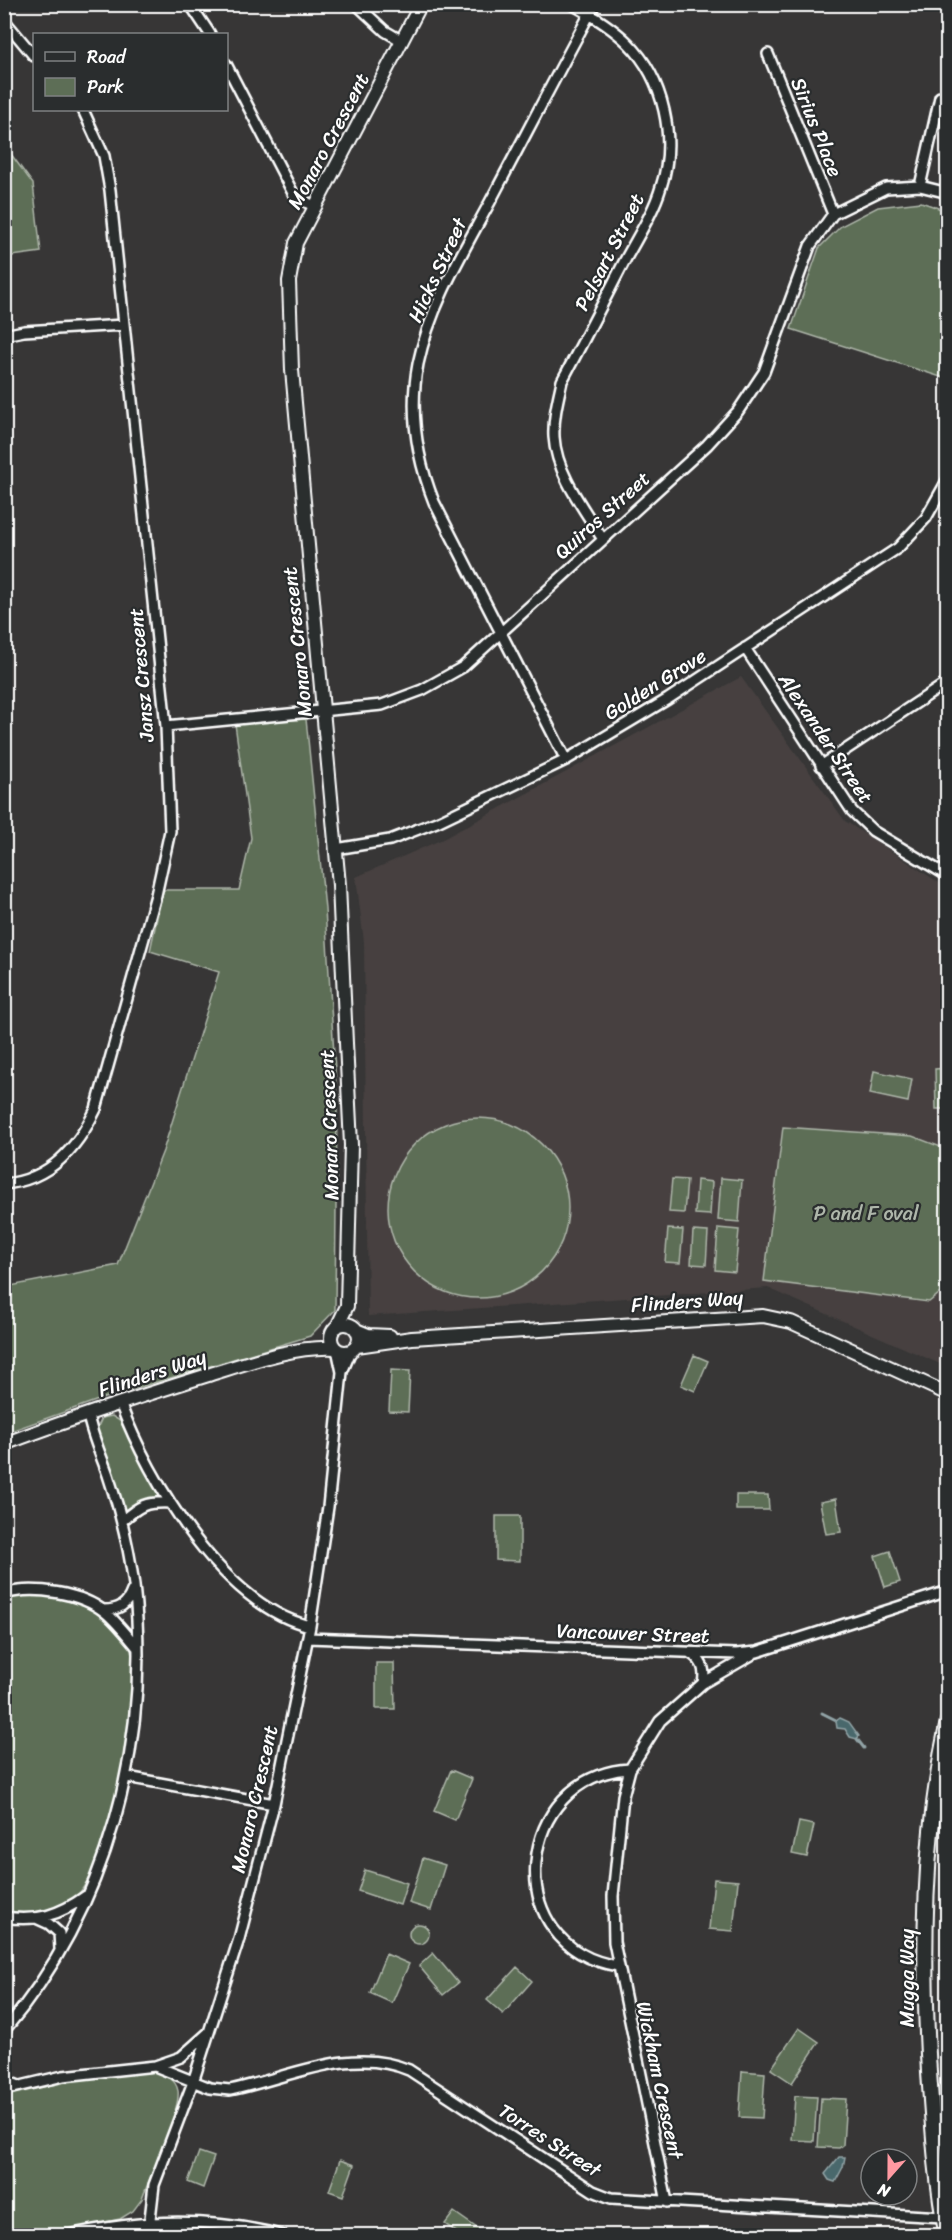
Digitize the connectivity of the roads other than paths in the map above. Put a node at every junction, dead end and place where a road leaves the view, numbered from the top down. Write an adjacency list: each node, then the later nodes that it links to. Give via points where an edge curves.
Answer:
1 (190, 4): 8 (street)
2 (356, 4): 9 (street)
3 (421, 4): 9 (street, Monaro Crescent)
4 (572, 4): 6 (street, Pelsart Street)
5 (595, 4): 6 (street, Hicks Street)
6 (590, 14): 22 (street, Pelsart Street, via 630,44 648,68 663,103 668,133 667,163 655,204 562,381 556,411 554,439 563,470); 23 (street, Hicks Street, via 444,288 418,366 415,416 423,474 442,521)
7 (4, 20): 11 (street)
8 (209, 33)
9 (402, 41): 17 (street, Monaro Crescent)
10 (768, 54): 18 (street, Sirius Place)
11 (33, 55)
12 (228, 68): 17 (street, via 294,195)
13 (940, 97): 15 (street)
14 (83, 111): 19 (street, Jansz Crescent, via 104,156)
15 (920, 186): 16 (street, Quiros Street); 18 (street, Quiros Street, via 886,188)
16 (948, 194)
17 (315, 207): 26 (street, Monaro Crescent, via 296,243 289,281 289,317)
18 (833, 214): 22 (street, Quiros Street, via 810,246 775,345 753,391 723,429)
19 (124, 325): 20 (street); 27 (street, Jansz Crescent)
20 (4, 335)
21 (948, 479): 24 (street, Golden Grove, via 926,518 898,548)
22 (602, 538): 23 (street, Quiros Street)
23 (500, 633): 26 (street, Quiros Street, via 463,667 422,690 382,705); 28 (street, Hicks Street)
24 (744, 648): 28 (street, Golden Grove); 29 (street, Alexander Street)
25 (948, 682): 29 (street)
26 (324, 711): 27 (street, Quiros Street); 30 (street, Monaro Crescent)
27 (165, 726): 32 (street, Jansz Crescent, via 170,831 167,848 96,1109 79,1141 56,1165 36,1177)
28 (566, 760): 30 (street, Golden Grove, via 390,840)
29 (821, 766): 31 (street, Alexander Street, via 865,825)
30 (336, 849): 33 (street, Monaro Crescent, via 351,1145)
31 (946, 871)
32 (4, 1184)
33 (347, 1306): 34 (street, Monaro Crescent); 35 (street, Monaro Crescent)
34 (355, 1329): 35 (street, via 346,1324); 36 (street, Flinders Way, via 368,1335); 39 (street, via 359,1338)
35 (334, 1331): 37 (street, Flinders Way); 38 (street)
36 (412, 1338): 39 (street, Flinders Way); 41 (street, Flinders Way, via 763,1316 790,1322)
37 (313, 1347): 38 (street, Flinders Way); 42 (street, Flinders Way)
38 (336, 1348): 39 (street); 40 (street, Monaro Crescent)
39 (354, 1348): 40 (street, Monaro Crescent)
40 (342, 1372): 51 (street, Monaro Crescent)
41 (948, 1394)
42 (120, 1403): 43 (street, Flinders Way); 45 (street, via 141,1454)
43 (88, 1415): 44 (street, Flinders Way); 46 (street)
44 (4, 1444)
45 (170, 1503): 46 (street, via 136,1507); 51 (street, via 212,1558 244,1588 276,1614)
46 (122, 1521): 47 (street)
47 (134, 1585): 50 (street, via 127,1602 114,1610); 53 (street)
48 (948, 1591): 55 (street, Vancouver Street)
49 (4, 1594): 50 (street, via 59,1594)
50 (104, 1610): 53 (street)
51 (310, 1626): 52 (street, Monaro Crescent)
52 (308, 1638): 54 (street, Vancouver Street); 60 (street, Monaro Crescent)
53 (137, 1647): 59 (street, via 136,1700)
54 (688, 1652): 55 (street, Vancouver Street); 56 (street, via 701,1662)
55 (757, 1652): 56 (street, Wickham Crescent)
56 (703, 1683): 58 (street, Wickham Crescent, via 660,1721)
57 (948, 1721): 74 (main road, Mugga Way, via 938,1762 927,1892 925,2001 934,2146)
58 (630, 1769): 65 (street, Wickham Crescent, via 619,1820 612,1912); 65 (street, via 609,1770 569,1794 544,1829 534,1866 536,1891 559,1938 598,1963)
59 (127, 1777): 60 (street); 61 (street)
60 (274, 1804): 67 (street, Monaro Crescent, via 239,1939)
61 (87, 1896): 63 (street, via 56,1915); 64 (street)
62 (4, 1917): 63 (street)
63 (38, 1918): 64 (street, via 59,1933)
64 (60, 1952): 66 (street)
65 (618, 1966): 73 (street, Wickham Crescent)
66 (4, 2031)
67 (209, 2032): 68 (street, via 181,2057); 70 (street, Monaro Crescent)
68 (155, 2066): 70 (street, Torres Street); 71 (street, via 102,2070)
69 (4, 2080): 71 (street)
70 (193, 2082): 73 (street, Torres Street, via 230,2090 355,2059 389,2061 593,2191 611,2198); 75 (street, Monaro Crescent, via 154,2185)
71 (20, 2086): 72 (street)
72 (4, 2090)
73 (667, 2202): 74 (street, Torres Street)
74 (943, 2217): 79 (main road, Mugga Way)
75 (148, 2223): 76 (street); 77 (street, Monaro Crescent); 78 (street, via 228,2224)
76 (64, 2235)
77 (148, 2235)
78 (284, 2235)
79 (947, 2235)

